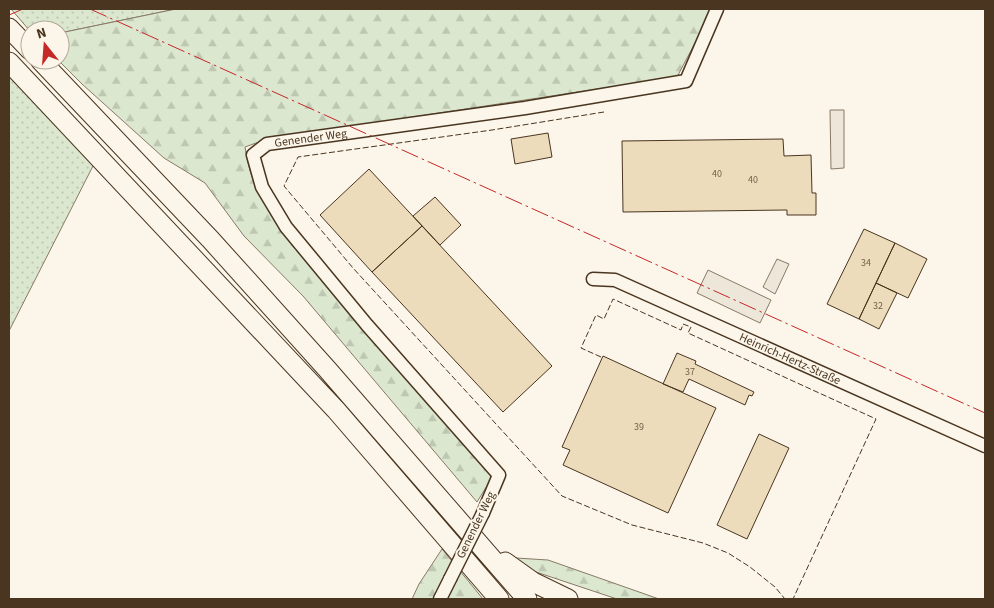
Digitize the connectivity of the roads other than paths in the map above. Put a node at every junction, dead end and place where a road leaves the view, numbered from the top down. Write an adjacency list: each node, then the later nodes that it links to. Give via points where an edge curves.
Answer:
1 (717, 9): 9 (street, Genender Weg, bridge, via 686,81 525,108 267,144 252,155 262,187 286,227 367,325 499,474 483,514)
2 (9, 28): 3 (highway)
3 (20, 40)
4 (9, 62): 10 (highway, via 336,410)
5 (49, 70): 8 (highway, via 250,283)
6 (593, 279): 7 (street, Heinrich-Hertz-Straße, via 615,280)
7 (985, 446)
8 (473, 537): 11 (highway); 12 (highway, via 533,582)
9 (440, 599)
10 (500, 599)
11 (527, 599)
12 (568, 599)

